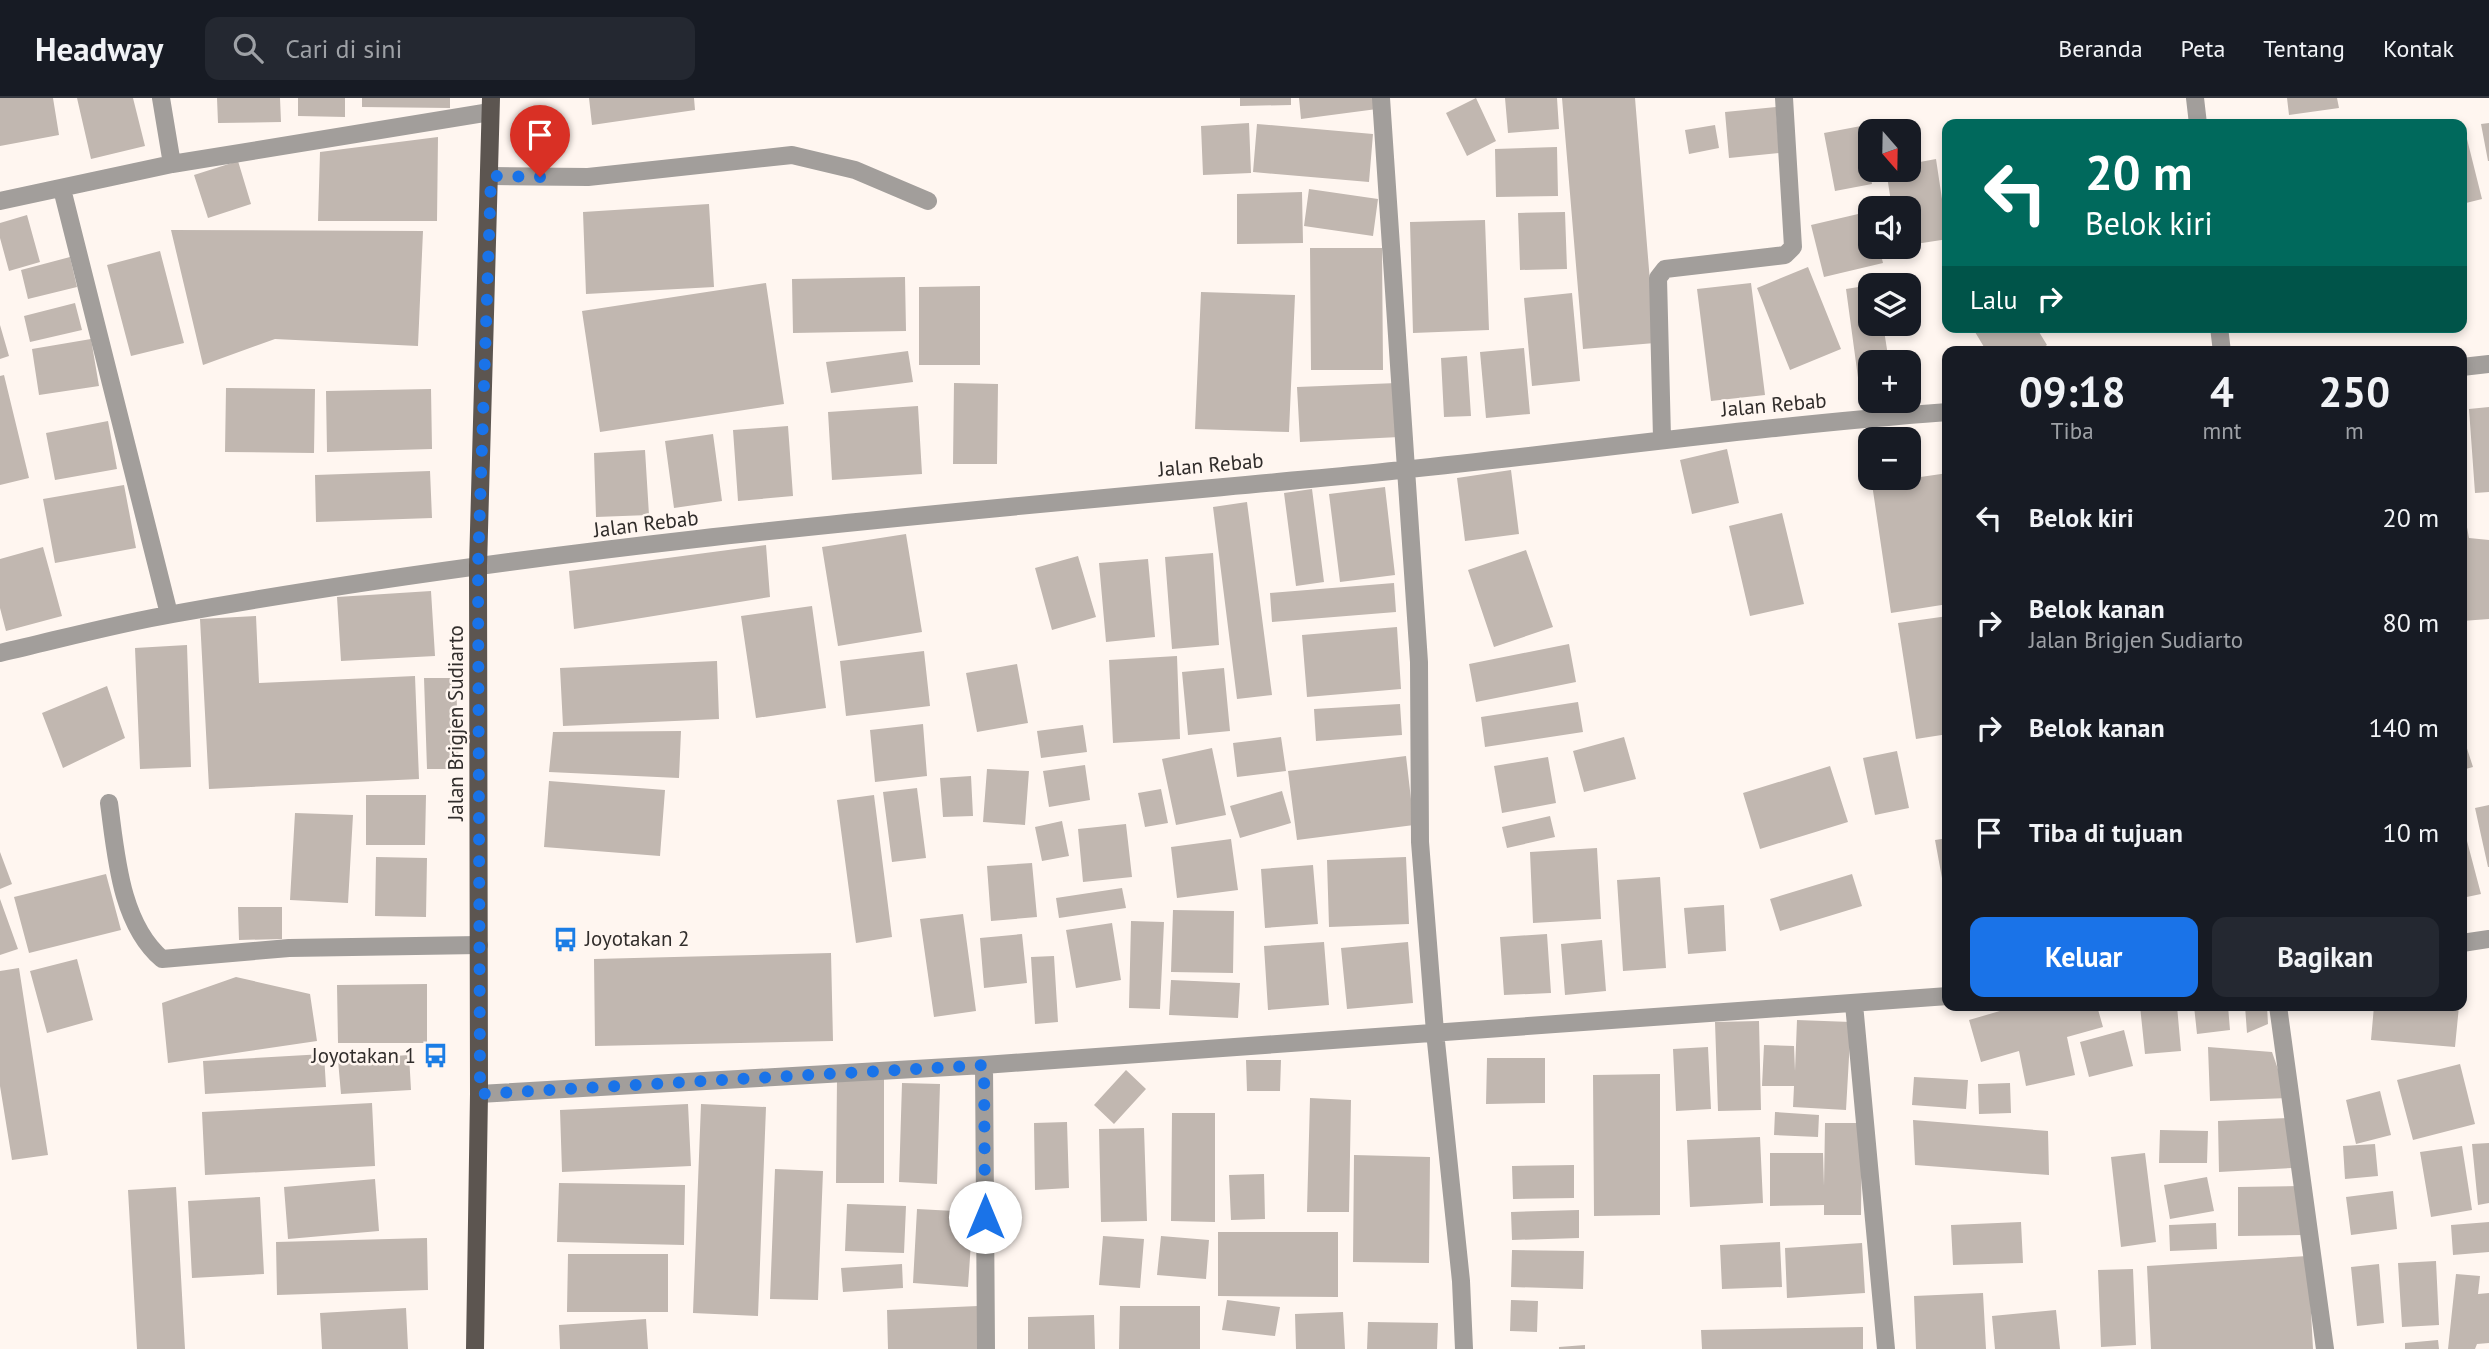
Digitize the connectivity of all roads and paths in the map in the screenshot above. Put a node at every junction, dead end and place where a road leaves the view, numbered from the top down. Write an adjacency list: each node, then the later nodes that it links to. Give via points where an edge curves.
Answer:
1 (161, 98): 7 (street)
2 (1381, 98): 16 (street)
3 (1784, 98): 15 (street, via 1793,247 1785,255 1665,269 1658,278)
4 (2195, 98): 6 (street)
5 (491, 105): 7 (street); 8 (main road, Jalan Brigjen Sudiarto)
6 (2197, 119)
7 (172, 164): 9 (street)
8 (491, 176): 11 (street, via 588,177 792,155 855,170); 17 (main road, Jalan Brigjen Sudiarto)
9 (62, 190): 10 (street); 18 (street)
10 (0, 201)
11 (928, 201)
12 (2489, 364): 13 (street)
13 (2467, 366)
14 (1942, 413): 15 (street, Jalan Rebab)
15 (1662, 438): 16 (street, Jalan Rebab)
16 (1408, 470): 17 (street, Jalan Rebab, via 936,513); 27 (street, via 1419,662 1420,842)
17 (478, 566): 18 (street, Jalan Rebab); 23 (main road, Jalan Brigjen Sudiarto)
18 (169, 614): 19 (street, Jalan Rebab)
19 (0, 653)
20 (109, 803): 23 (street, via 117,861 137,929 162,959 289,948)
21 (2489, 939): 22 (street)
22 (2467, 942)
23 (480, 945): 29 (main road, Jalan Brigjen Sudiarto)
24 (1942, 997): 25 (street)
25 (1854, 1004): 27 (street); 33 (street)
26 (2279, 1011): 34 (street)
27 (1435, 1032): 28 (street); 32 (street)
28 (984, 1065): 29 (street); 31 (street)
29 (480, 1094): 30 (main road, Jalan Brigjen Sudiarto)
30 (475, 1349)
31 (986, 1349)
32 (1464, 1349)
33 (1886, 1349)
34 (2325, 1349)

